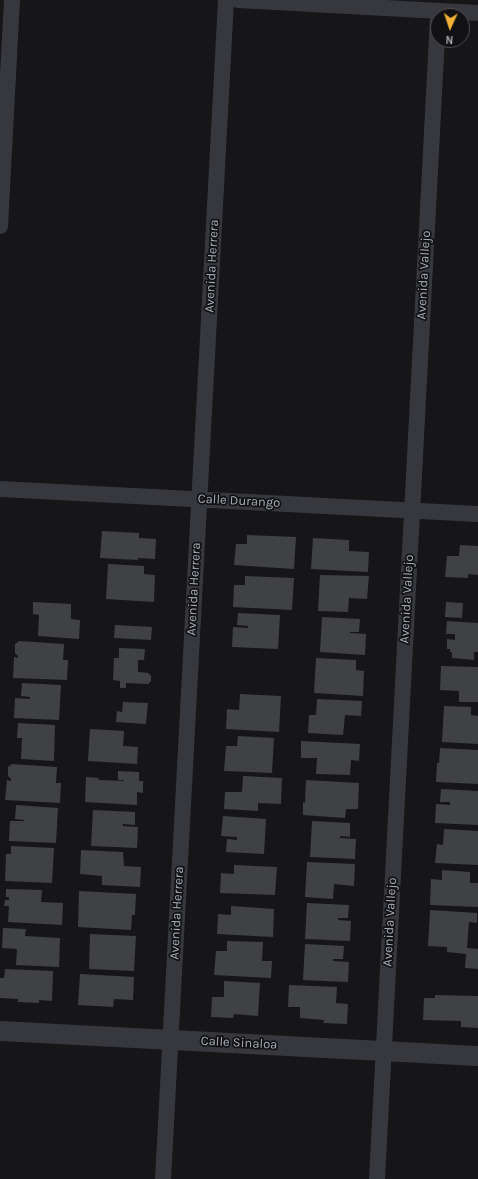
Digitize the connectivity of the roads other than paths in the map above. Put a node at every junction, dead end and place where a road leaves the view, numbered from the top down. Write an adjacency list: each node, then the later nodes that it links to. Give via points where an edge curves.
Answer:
1 (12, 0): 6 (street)
2 (226, 0): 8 (street, Avenida Herrera)
3 (238, 0): 4 (street)
4 (430, 11)
5 (436, 48): 9 (street, Avenida Vallejo)
6 (0, 226)
7 (0, 489): 8 (street, Calle Durango)
8 (199, 499): 9 (street, Calle Durango); 12 (street, Avenida Herrera)
9 (412, 510): 10 (street, Calle Durango); 13 (street, Avenida Vallejo)
10 (478, 514)
11 (0, 1031): 12 (street, Calle Sinaloa)
12 (171, 1040): 13 (street, Calle Sinaloa); 15 (street, Avenida Herrera)
13 (383, 1051): 14 (street, Calle Sinaloa); 16 (street, Avenida Vallejo)
14 (478, 1056)
15 (164, 1179)
16 (377, 1179)

